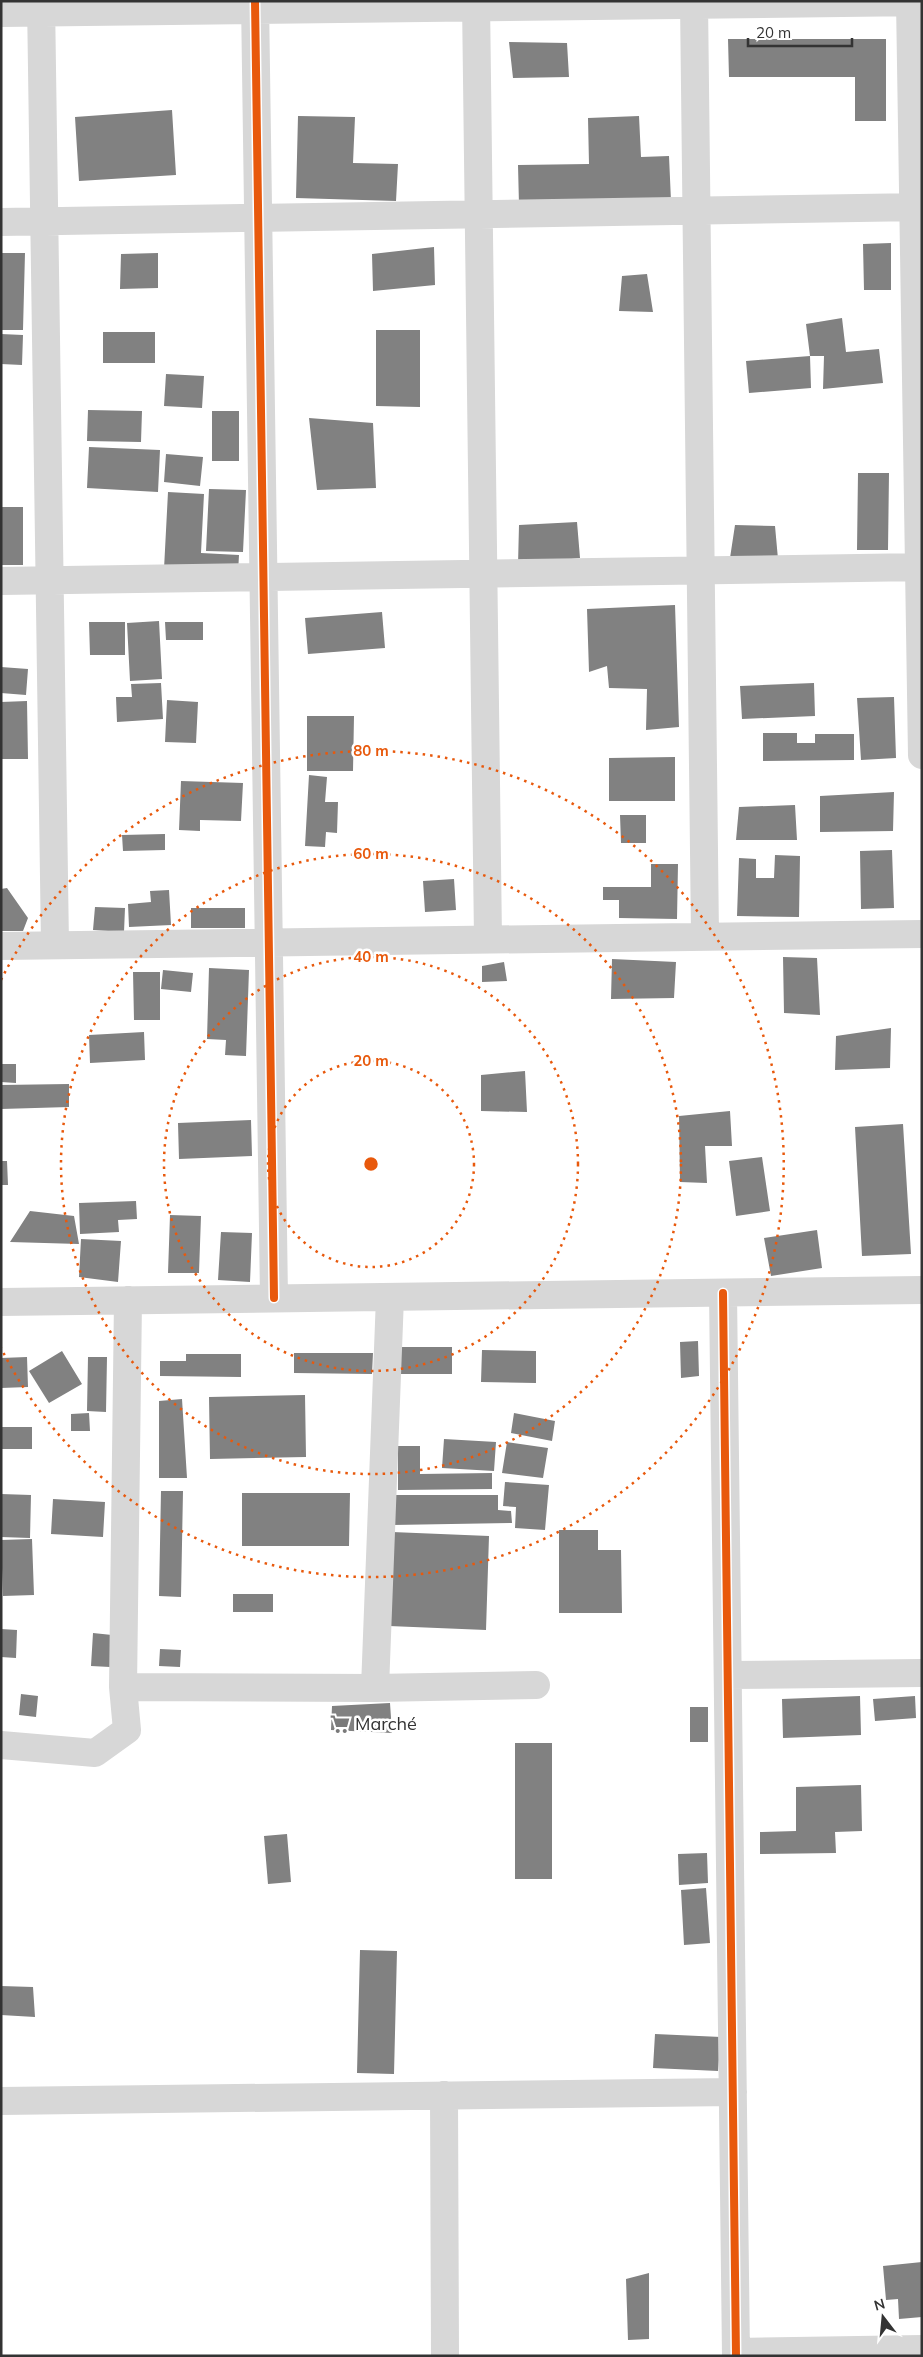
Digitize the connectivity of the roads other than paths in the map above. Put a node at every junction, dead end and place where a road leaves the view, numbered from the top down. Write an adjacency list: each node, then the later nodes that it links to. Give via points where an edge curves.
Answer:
1 (914, 2): 2 (street); 7 (street)
2 (694, 3): 3 (street); 8 (street)
3 (476, 4): 4 (street); 9 (street)
4 (255, 6): 5 (street); 10 (street)
5 (41, 7): 6 (street); 11 (street)
6 (1, 13)
7 (918, 207): 8 (street); 13 (street)
8 (696, 211): 9 (street); 14 (street)
9 (479, 214): 10 (street); 15 (street)
10 (258, 218): 11 (street); 16 (street)
11 (45, 221): 12 (street); 17 (street)
12 (1, 222)
13 (920, 567): 14 (street); 19 (street)
14 (701, 570): 15 (street); 21 (street)
15 (484, 573): 16 (street); 22 (street)
16 (264, 576): 17 (street); 23 (street)
17 (50, 580): 18 (street); 24 (street)
18 (1, 581)
19 (922, 755)
20 (922, 934): 21 (street)
21 (705, 936): 22 (street)
22 (488, 939): 23 (street)
23 (269, 942): 24 (street); 29 (street)
24 (55, 945): 25 (street)
25 (1, 946)
26 (922, 1290): 27 (street)
27 (723, 1293): 28 (street); 33 (street)
28 (390, 1297): 29 (street); 36 (street)
29 (274, 1298): 30 (street)
30 (128, 1300): 31 (street); 35 (street)
31 (1, 1302)
32 (922, 1673): 33 (street)
33 (728, 1676): 38 (street)
34 (536, 1685): 36 (street)
35 (123, 1687): 36 (street); 37 (street, via 128,1730 95,1754)
36 (375, 1688)
37 (1, 1745)
38 (733, 2092): 39 (street); 42 (street)
39 (444, 2095): 40 (street); 43 (street)
40 (1, 2101)
41 (922, 2349): 42 (street)
42 (736, 2354)
43 (445, 2356)

